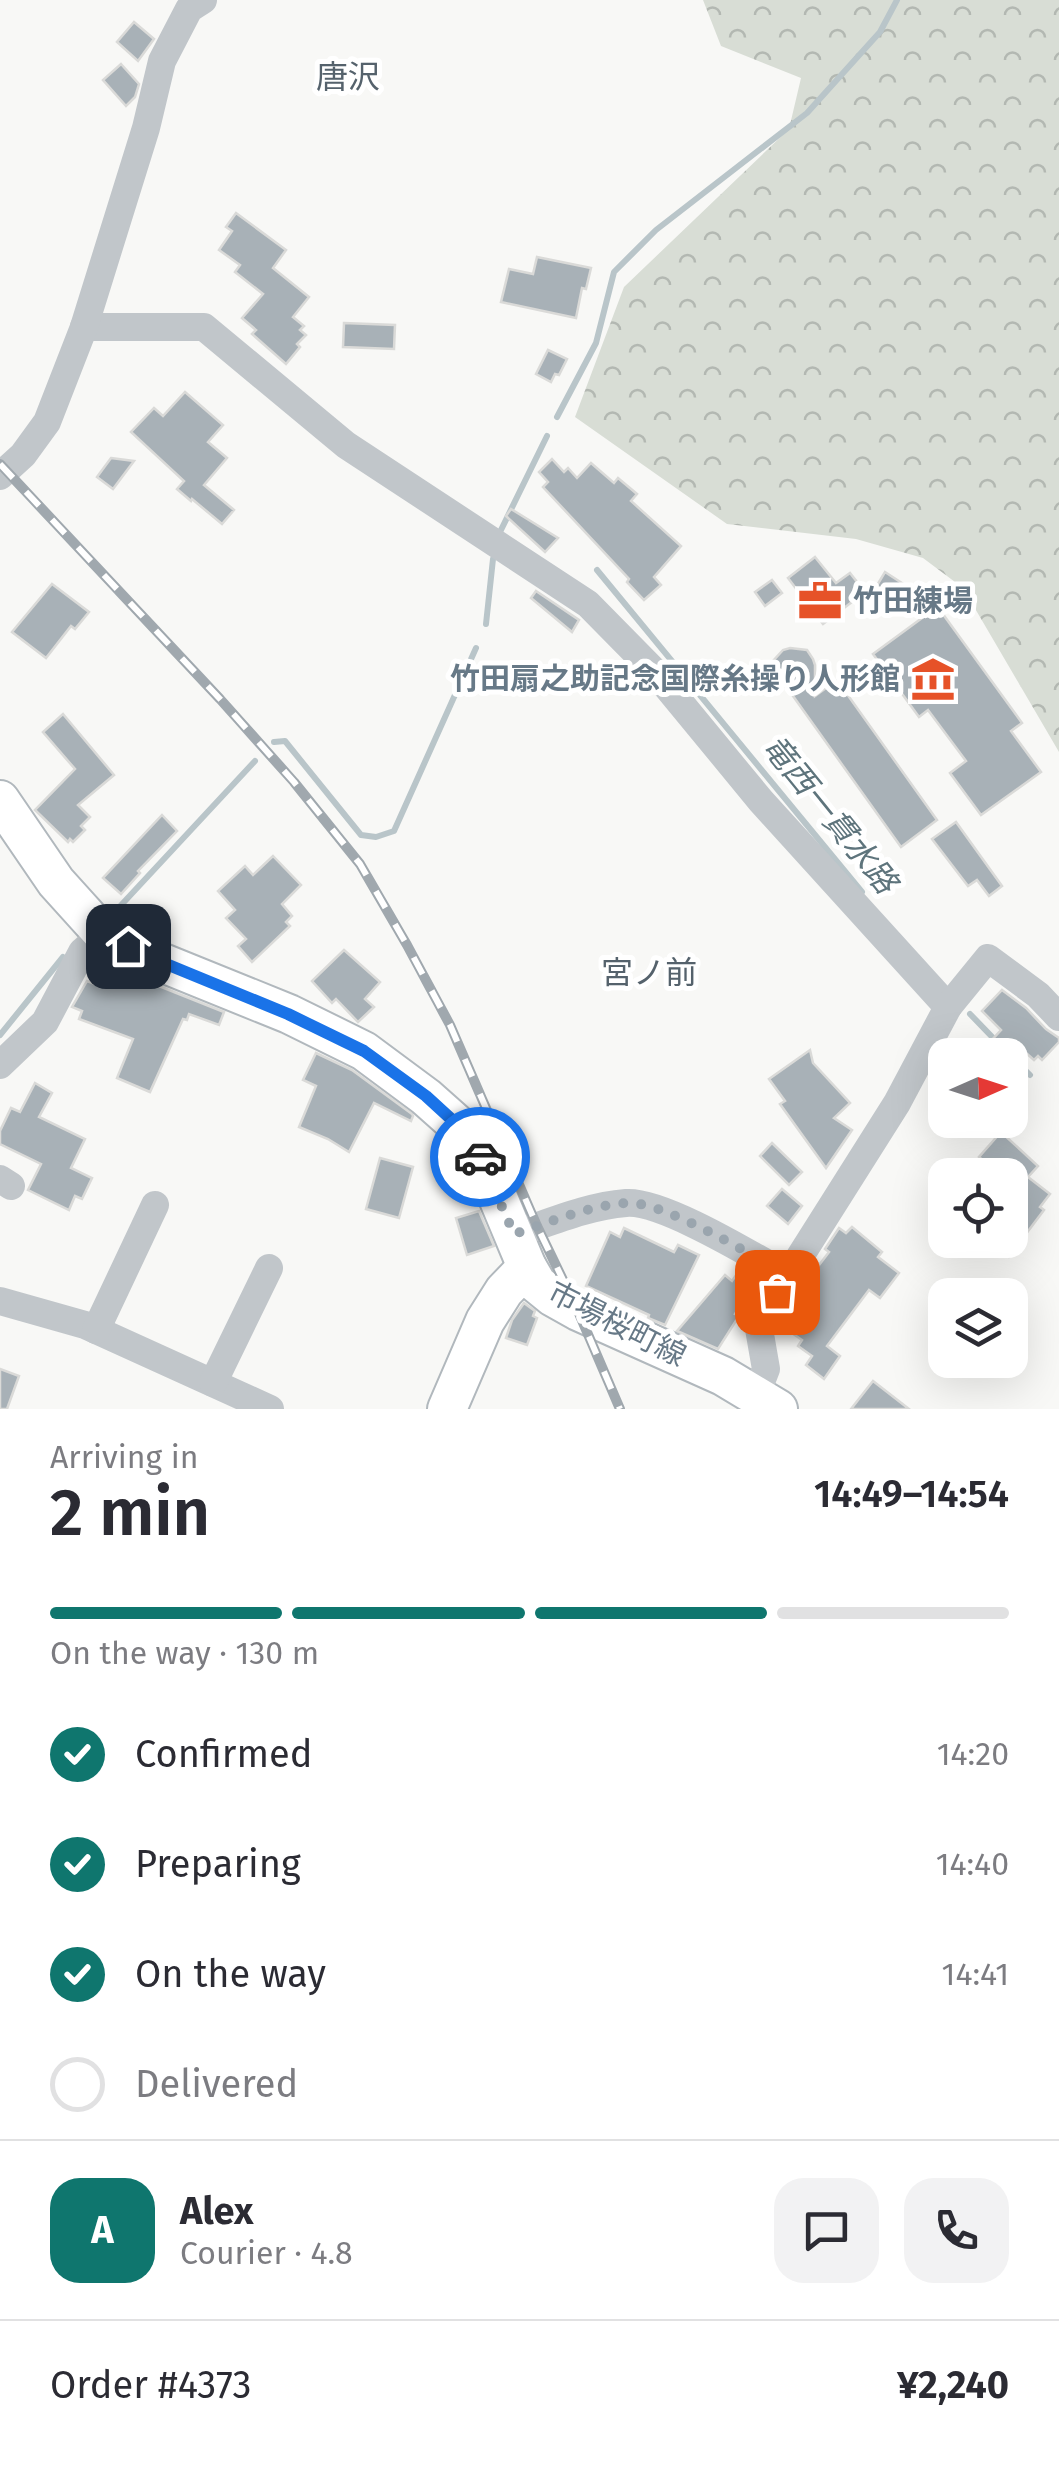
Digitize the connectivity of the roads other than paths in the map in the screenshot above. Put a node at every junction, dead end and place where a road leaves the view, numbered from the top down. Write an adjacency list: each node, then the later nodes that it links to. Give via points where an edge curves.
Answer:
1 (203, 0): 2 (street, via 190,9 162,62)
2 (84, 327): 3 (street, via 47,422); 6 (street, via 204,327 346,445 588,604)
3 (0, 476)
4 (0, 800): 5 (main road, 市場桜町線, via 56,882)
5 (103, 934): 8 (street, via 82,952 45,1022); 10 (main road, 市場桜町線, via 364,1051 426,1096 462,1129 483,1162)
6 (948, 1007): 7 (street, via 988,958); 12 (street, via 897,1102)
7 (1059, 1017)
8 (0, 1064)
9 (155, 1205): 14 (street)
10 (521, 1250): 12 (street, via 586,1210 630,1202 722,1238); 16 (main road, 市場桜町線, via 538,1284 553,1297); 18 (main road)
11 (269, 1268): 15 (street)
12 (786, 1275): 16 (street, via 758,1323)
13 (0, 1302): 14 (street)
14 (96, 1330): 15 (street)
15 (213, 1383): 17 (street)
16 (766, 1402)
17 (270, 1409)
18 (447, 1409)

